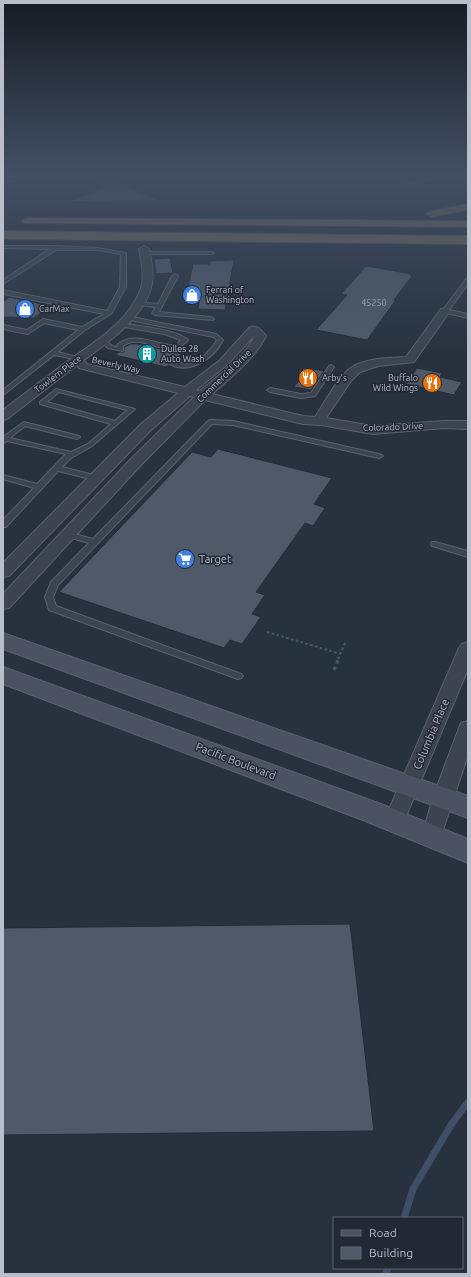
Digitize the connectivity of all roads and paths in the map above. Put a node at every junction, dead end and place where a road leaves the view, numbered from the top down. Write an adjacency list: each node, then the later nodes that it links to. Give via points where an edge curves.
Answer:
1 (3, 235): 2 (highway)
2 (353, 240): 3 (highway); 6 (highway)
3 (468, 240)
4 (3, 247): 5 (lane)
5 (57, 247): 11 (lane); 16 (lane, via 124,253 123,287)
6 (468, 248)
7 (144, 251): 8 (lane); 13 (street, Towlern Place, via 148,278)
8 (212, 253)
9 (175, 276): 14 (lane)
10 (468, 280): 15 (lane)
11 (3, 282)
12 (3, 292): 16 (lane)
13 (139, 304): 14 (lane); 19 (street, Towlern Place)
14 (160, 306): 18 (lane, via 155,313)
15 (445, 311): 17 (lane); 33 (street, via 410,360 368,365 352,373)
16 (109, 313): 21 (lane)
17 (468, 316)
18 (211, 319)
19 (124, 322): 22 (lane); 23 (street, Towlern Place); 27 (lane, via 216,336 220,340 218,346 194,365)
20 (3, 327): 21 (lane, via 28,332 43,321)
21 (83, 329): 25 (lane)
22 (141, 329): 24 (lane); 24 (lane, via 185,340 172,348)
23 (102, 340): 24 (lane, via 110,347 121,350 120,345); 26 (street, Towlern Place)
24 (129, 340)
25 (53, 353): 26 (lane); 31 (lane)
26 (78, 359): 29 (street, Beverly Way, via 83,366); 32 (street, Towlern Place)
27 (171, 363)
28 (331, 367): 30 (lane, via 313,395 301,396)
29 (199, 390): 33 (street, Colorado Drive, via 303,420); 42 (street, Commercial Drive, via 145,428); 45 (street, Commercial Drive)
30 (270, 390)
31 (3, 393)
32 (3, 416)
33 (319, 420): 35 (street, Colorado Drive, via 375,430)
34 (116, 423): 34 (lane, via 71,411 42,403 58,390 132,409); 38 (lane, via 90,445)
35 (468, 425)
36 (78, 437): 37 (lane, via 24,424)
37 (4, 440): 38 (lane)
38 (73, 454): 40 (lane)
39 (379, 456): 46 (lane, via 233,423 210,422)
40 (57, 468): 42 (lane); 43 (lane)
41 (3, 477): 43 (lane)
42 (95, 478): 49 (street, Commercial Drive)
43 (39, 487): 44 (lane)
44 (3, 525)
45 (68, 534): 46 (lane); 50 (street, Commercial Drive)
46 (94, 542): 58 (lane, via 54,584 50,597 52,608)
47 (435, 544): 48 (lane)
48 (468, 554)
49 (3, 572)
50 (3, 604)
51 (266, 632): 55 (path)
52 (3, 641): 60 (main road)
53 (346, 641): 55 (path)
54 (468, 648): 60 (street, Columbia Place)
55 (341, 654): 56 (path)
56 (334, 670)
57 (3, 675): 63 (main road, Pacific Boulevard)
58 (238, 676)
59 (468, 728): 61 (street)
60 (409, 785): 61 (main road); 63 (street, Columbia Place)
61 (443, 797): 62 (main road); 64 (street)
62 (468, 807)
63 (394, 821): 64 (main road, Pacific Boulevard)
64 (432, 836): 65 (main road, Pacific Boulevard)
65 (468, 851)

